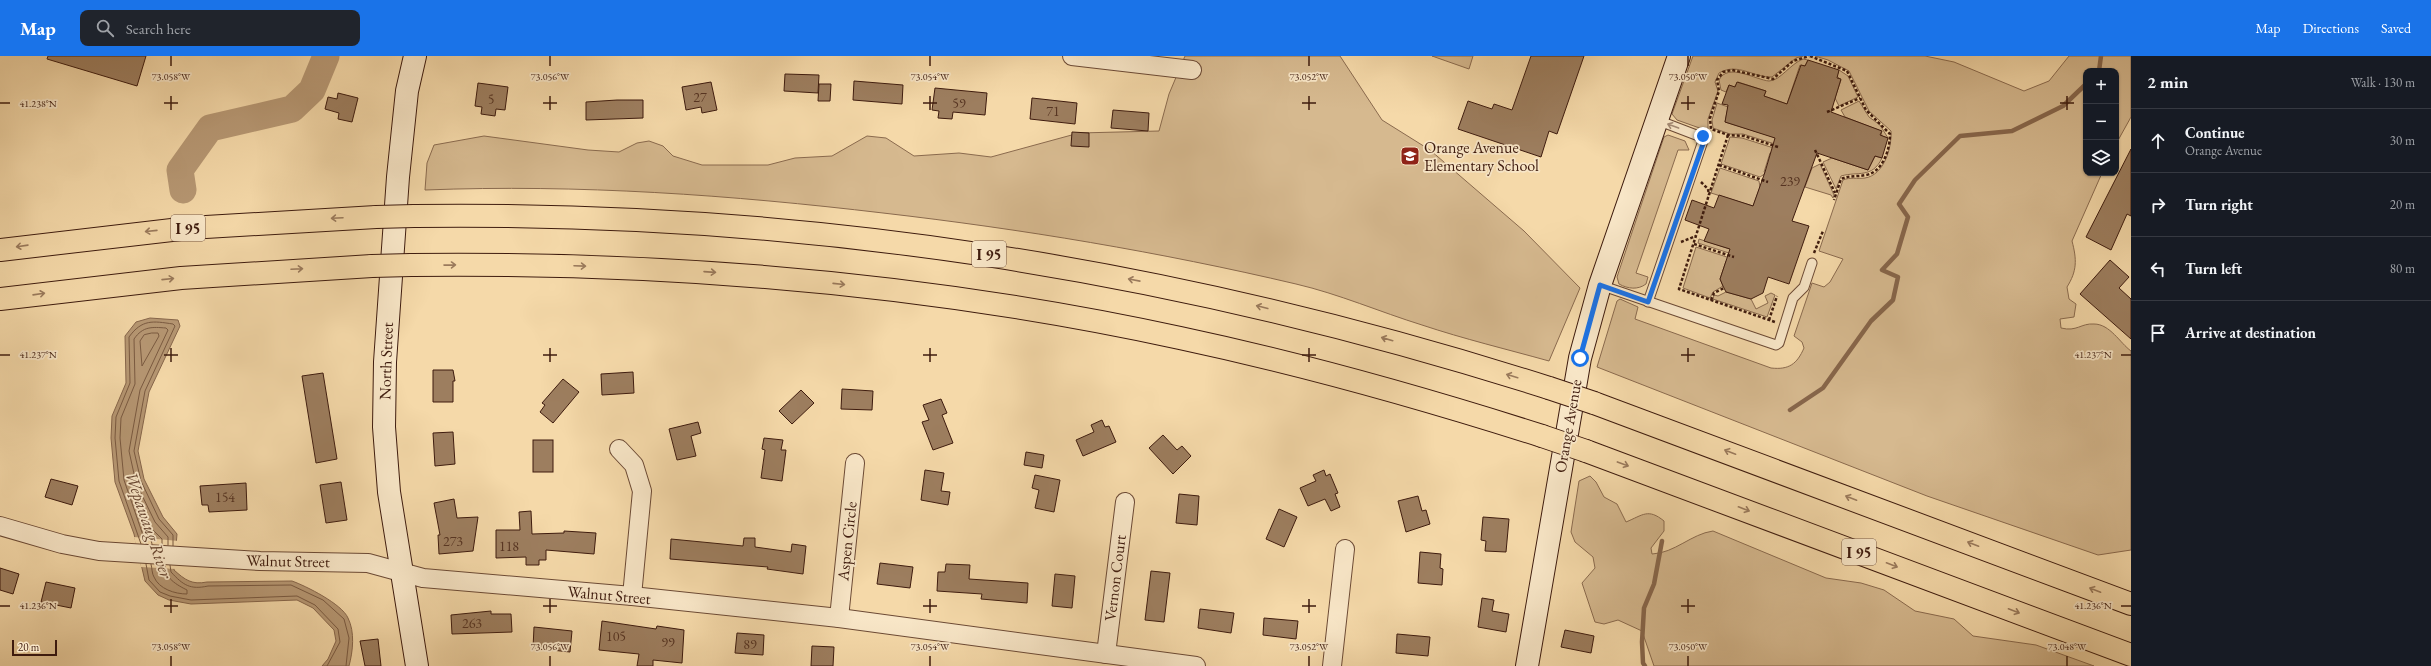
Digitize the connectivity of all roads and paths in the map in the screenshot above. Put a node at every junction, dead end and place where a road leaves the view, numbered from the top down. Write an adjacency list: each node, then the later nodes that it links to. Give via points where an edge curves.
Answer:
1 (415, 56): 34 (main road, North Street, via 407,91 399,169 385,362 384,427 389,492)
2 (1072, 56): 5 (street)
3 (1679, 56): 8 (main road, Orange Avenue)
4 (1809, 56): 6 (path, via 1847,71); 9 (path, via 1793,61 1773,79 1732,70 1719,76 1719,91 1710,126 1711,129)
5 (1192, 70)
6 (1860, 98): 7 (path); 14 (path, via 1871,117 1890,134 1888,148 1882,164 1875,172 1841,179)
7 (1827, 112)
8 (1657, 120): 21 (main road, Orange Avenue); 26 (lane, one-way to 8, via 1704,138)
9 (1728, 135): 10 (path, via 1744,136); 12 (path)
10 (1778, 147)
11 (1815, 150): 14 (path)
12 (1719, 165): 13 (path); 17 (path)
13 (1768, 182)
14 (1835, 194): 15 (path)
15 (1834, 200)
16 (1823, 231): 20 (path)
17 (1694, 244): 19 (path); 25 (path, via 1679,289)
18 (0, 250): 36 (highway, I 95, one-way to 18, bridge, via 1549,388 1407,344 1255,305 1094,272 878,239 600,217 376,217 189,228)
19 (1734, 257)
20 (1812, 263): 28 (lane, via 1804,287 1793,298)
21 (1600, 285): 26 (lane); 43 (main road, Orange Avenue, via 1580,358)
22 (1724, 288): 25 (path, via 1714,293)
23 (1777, 296): 27 (path)
24 (0, 299): 39 (highway, I 95, one-way to 39, bridge, via 181,278 372,266 544,265 678,270 845,284 956,298 1066,316 1231,349 1400,393 1542,436)
25 (1711, 300): 27 (path)
26 (1648, 302): 28 (lane, via 1772,345 1779,343)
27 (1769, 320): 28 (path)
28 (1785, 325)
29 (619, 449): 35 (street, via 634,465 642,491)
30 (855, 463): 37 (street, Aspen Circle)
31 (1125, 502): 38 (street, Vernon Court)
32 (0, 526): 34 (street, Walnut Street, via 62,544 99,550 260,561 368,563)
33 (1345, 548): 42 (street)
34 (403, 572): 35 (street, Walnut Street, via 423,578); 40 (main road, North Street)
35 (632, 596): 37 (street, Walnut Street)
36 (2131, 604)
37 (839, 618): 38 (street, Walnut Street)
38 (1106, 654): 41 (street, Walnut Street)
39 (2131, 655)
40 (417, 666)
41 (1196, 666)
42 (1332, 666)
43 (1527, 666)

